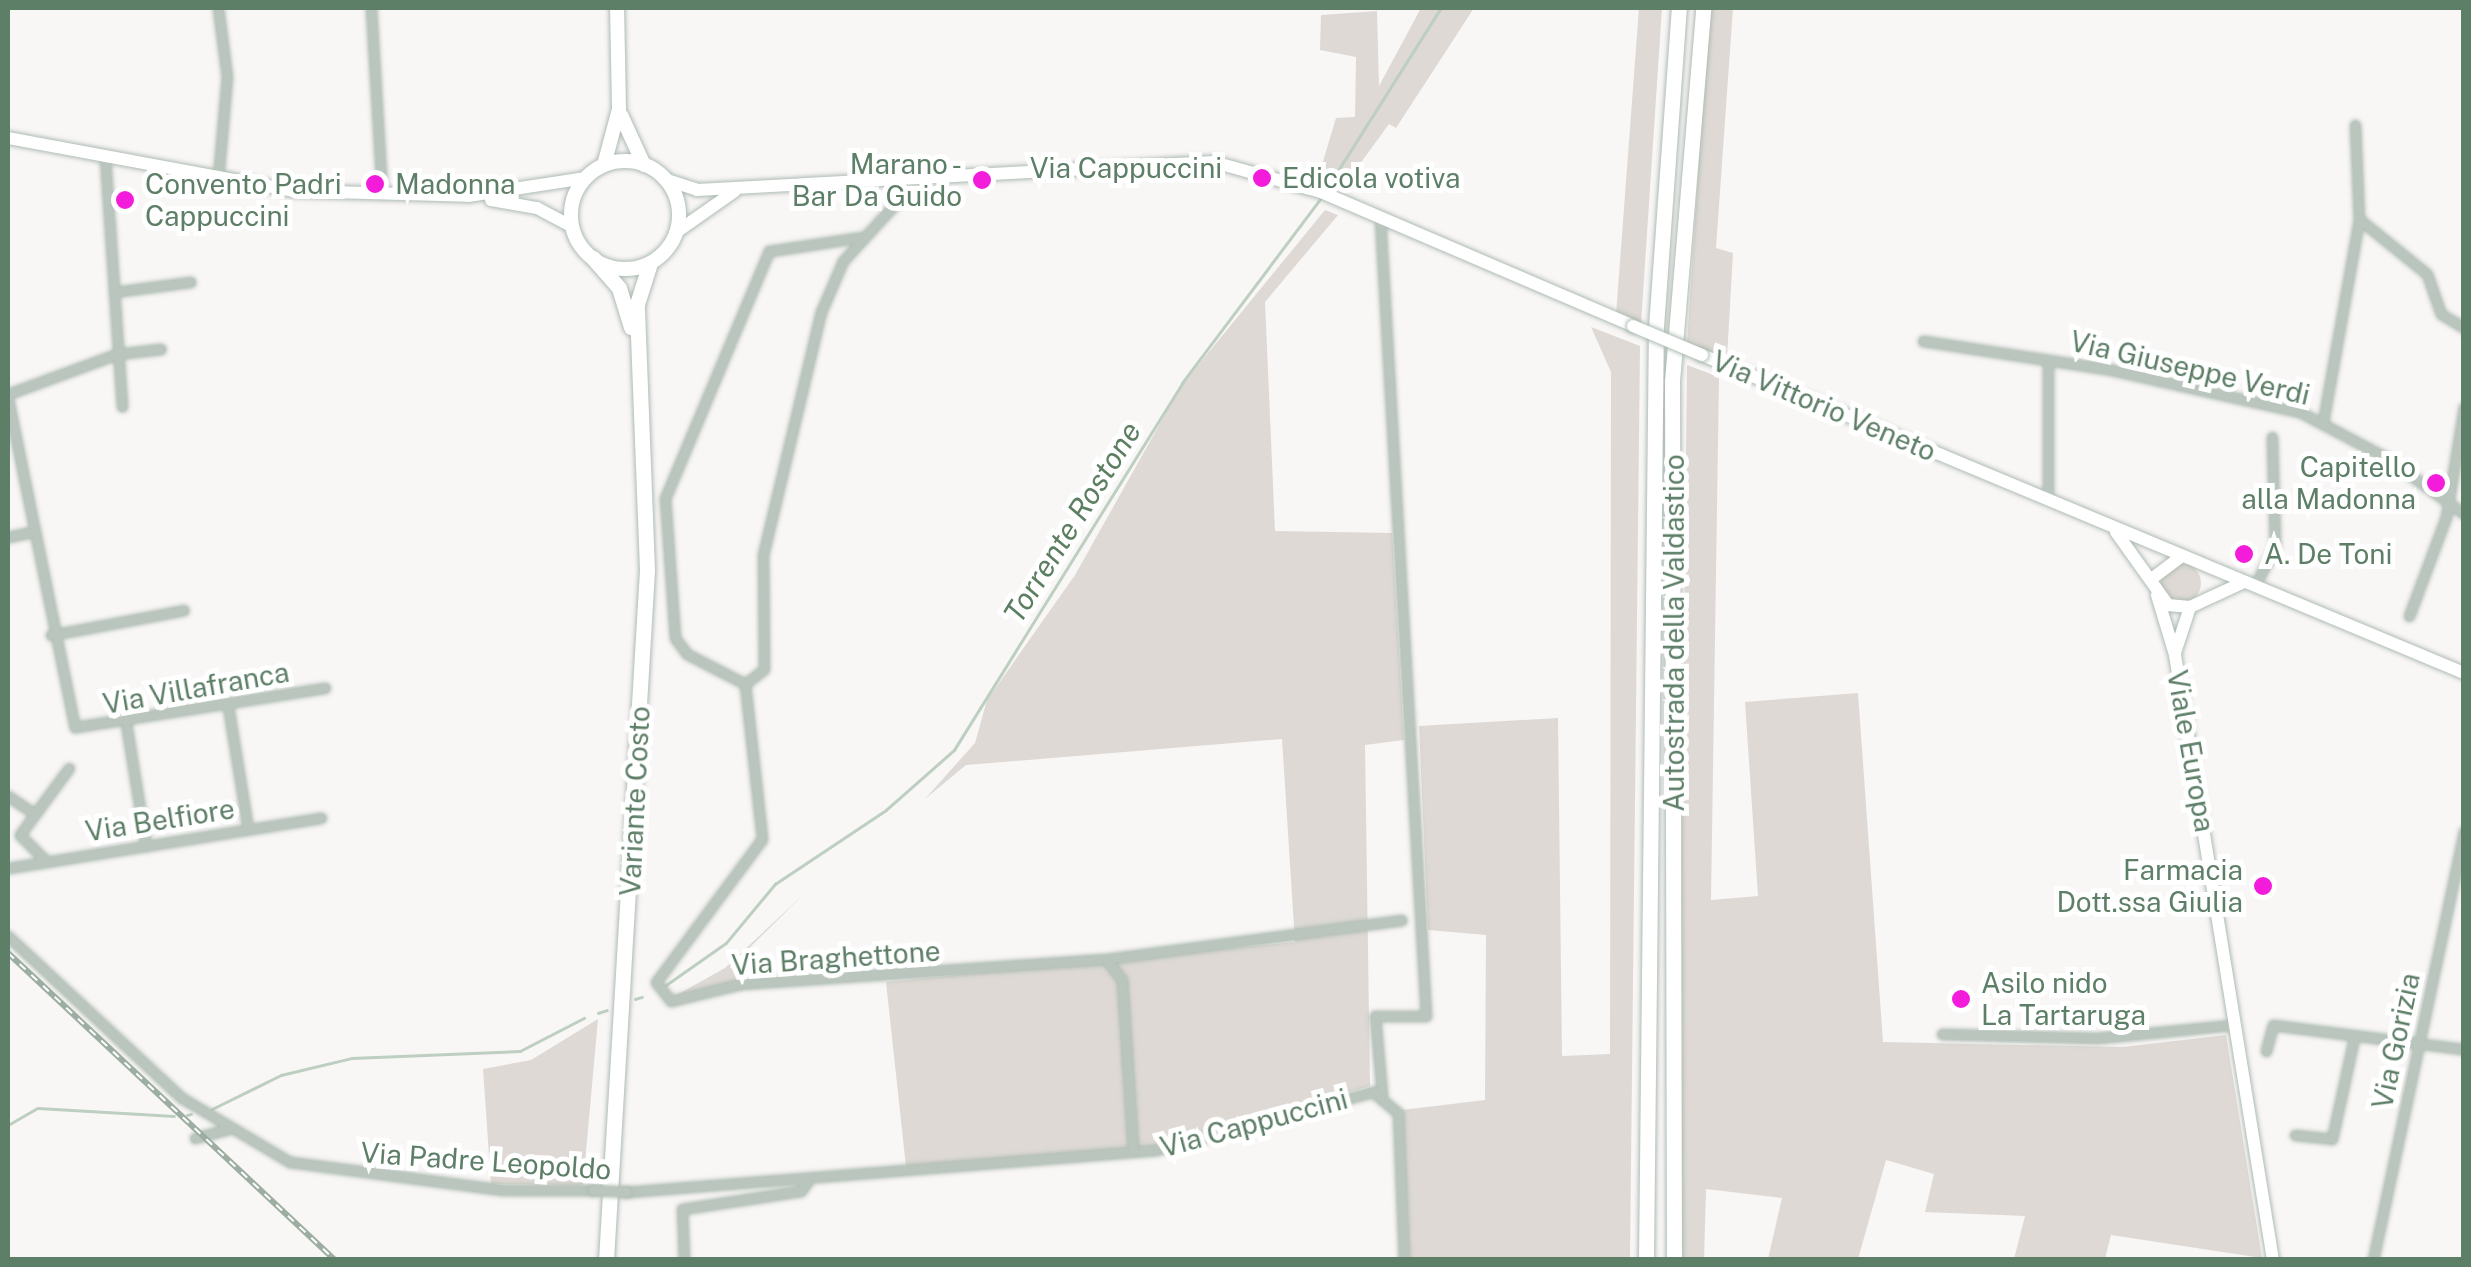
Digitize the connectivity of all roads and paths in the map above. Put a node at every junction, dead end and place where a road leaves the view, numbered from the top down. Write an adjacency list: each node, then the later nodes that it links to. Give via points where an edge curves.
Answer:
1 (218, 8): 14 (street, via 227,77)
2 (371, 8): 17 (street)
3 (617, 8): 6 (main road)
4 (1678, 8): 87 (highway, Autostrada della Valdastico, via 1656,327)
5 (1702, 8): 88 (highway, Autostrada della Valdastico, via 1672,381)
6 (619, 109): 10 (main road); 11 (main road)
7 (2355, 125): 20 (street, Via Giuseppe Verdi)
8 (8, 138): 9 (main road)
9 (105, 157): 14 (main road); 28 (street)
10 (604, 165): 11 (main road); 13 (main road)
11 (644, 165): 15 (main road)
12 (900, 174): 16 (main road, Via Cappuccini); 19 (main road, Via Cappuccini, via 1214,162 1321,192); 23 (street, via 894,204)
13 (586, 178): 18 (main road); 21 (main road)
14 (218, 179): 17 (main road)
15 (664, 179): 16 (main road, Via Cappuccini, via 697,190); 22 (main road, via 677,204)
16 (746, 186): 22 (main road, Via Cappuccini, via 692,213)
17 (382, 195): 18 (main road)
18 (468, 196): 21 (main road, via 537,208)
19 (1380, 218): 27 (main road, Via Cappuccini); 78 (street, via 1426,1016 1374,1016)
20 (2359, 220): 29 (street, via 2427,274 2441,314); 38 (street, Via Giuseppe Verdi)
21 (572, 227): 24 (main road)
22 (675, 233): 25 (main road)
23 (862, 237): 56 (street, via 833,280 799,386 763,555 764,669); 56 (street, via 769,251 664,498 678,648)
24 (593, 258): 25 (main road, via 621,269); 31 (highway, via 619,288)
25 (650, 263): 31 (highway)
26 (190, 282): 28 (street)
27 (1542, 288): 40 (main road, Via Vittorio Veneto, bridge)
28 (114, 292): 33 (street)
29 (2464, 328)
30 (1924, 341): 34 (street, Via Giuseppe Verdi)
31 (635, 342): 84 (highway, Variante Costo, via 647,570)
32 (162, 350): 33 (street)
33 (117, 354): 35 (street); 36 (street)
34 (2048, 360): 38 (street, Via Giuseppe Verdi); 40 (street, Via Giuseppe Verdi)
35 (8, 396): 44 (street)
36 (122, 406)
37 (2464, 407): 41 (street)
38 (2323, 422): 41 (street, Via Giuseppe Verdi)
39 (2272, 437): 48 (street, via 2276,547)
40 (2048, 500): 43 (main road, Via Vittorio Veneto)
41 (2449, 504): 42 (street, Via Giuseppe Verdi); 52 (street)
42 (2464, 514)
43 (2106, 524): 46 (main road, Via Vittorio Veneto); 47 (main road, Via Vittorio Veneto)
44 (32, 532): 45 (street); 53 (street)
45 (8, 537)
46 (2191, 559): 47 (main road, via 2165,560); 48 (main road, Via Vittorio Veneto); 50 (main road, via 2206,584)
47 (2154, 577): 49 (main road)
48 (2252, 584): 50 (main road, via 2223,584); 55 (main road, Via Vittorio Veneto)
49 (2157, 595): 50 (main road); 54 (main road, Viale Europa)
50 (2195, 602): 54 (main road, Viale Europa)
51 (184, 610): 53 (street)
52 (2409, 616)
53 (51, 635): 59 (street, Via Villafranca, via 75,727)
54 (2175, 655): 72 (main road, Viale Europa)
55 (2464, 673)
56 (745, 684): 71 (street, Via Braghettone, via 762,838 666,966 660,993 671,1000 740,984)
57 (324, 688): 58 (street, Via Villafranca)
58 (228, 706): 59 (street, Via Villafranca); 64 (street)
59 (126, 723): 66 (street)
60 (68, 768): 62 (street)
61 (8, 796): 62 (street)
62 (35, 814): 67 (street, via 20,835)
63 (320, 818): 64 (street, Via Belfiore)
64 (248, 829): 66 (street, Via Belfiore)
65 (2464, 832): 75 (street, Via Gorizia)
66 (146, 846): 67 (street, Via Belfiore)
67 (46, 862): 68 (street, Via Belfiore)
68 (8, 868)
69 (1401, 920): 71 (street)
70 (8, 936): 79 (street, Via Padre Leopoldo, via 148,1071)
71 (1106, 958): 82 (street, via 1122,980)
72 (2234, 1025): 73 (street, via 2096,1038); 89 (main road, Viale Europa)
73 (1942, 1034)
74 (2354, 1038): 75 (street); 77 (street, via 2273,1025); 80 (street, via 2332,1139)
75 (2419, 1042): 76 (street); 90 (street, Via Gorizia)
76 (2464, 1049)
77 (2266, 1051)
78 (1382, 1094): 82 (street, Via Cappuccini, via 1322,1102 1188,1145); 86 (street, Via Cappuccini, via 1398,1113)
79 (228, 1128): 81 (street); 83 (street, Via Padre Leopoldo, bridge, via 322,1172 626,1192)
80 (2295, 1135)
81 (195, 1138)
82 (1133, 1151): 83 (street, Via Padre Leopoldo)
83 (810, 1178): 85 (street, Via Padre Leopoldo, via 800,1191 682,1209)
84 (606, 1260)
85 (684, 1260)
86 (1404, 1260)
87 (1646, 1260)
88 (1674, 1260)
89 (2273, 1260)
90 (2373, 1260)

